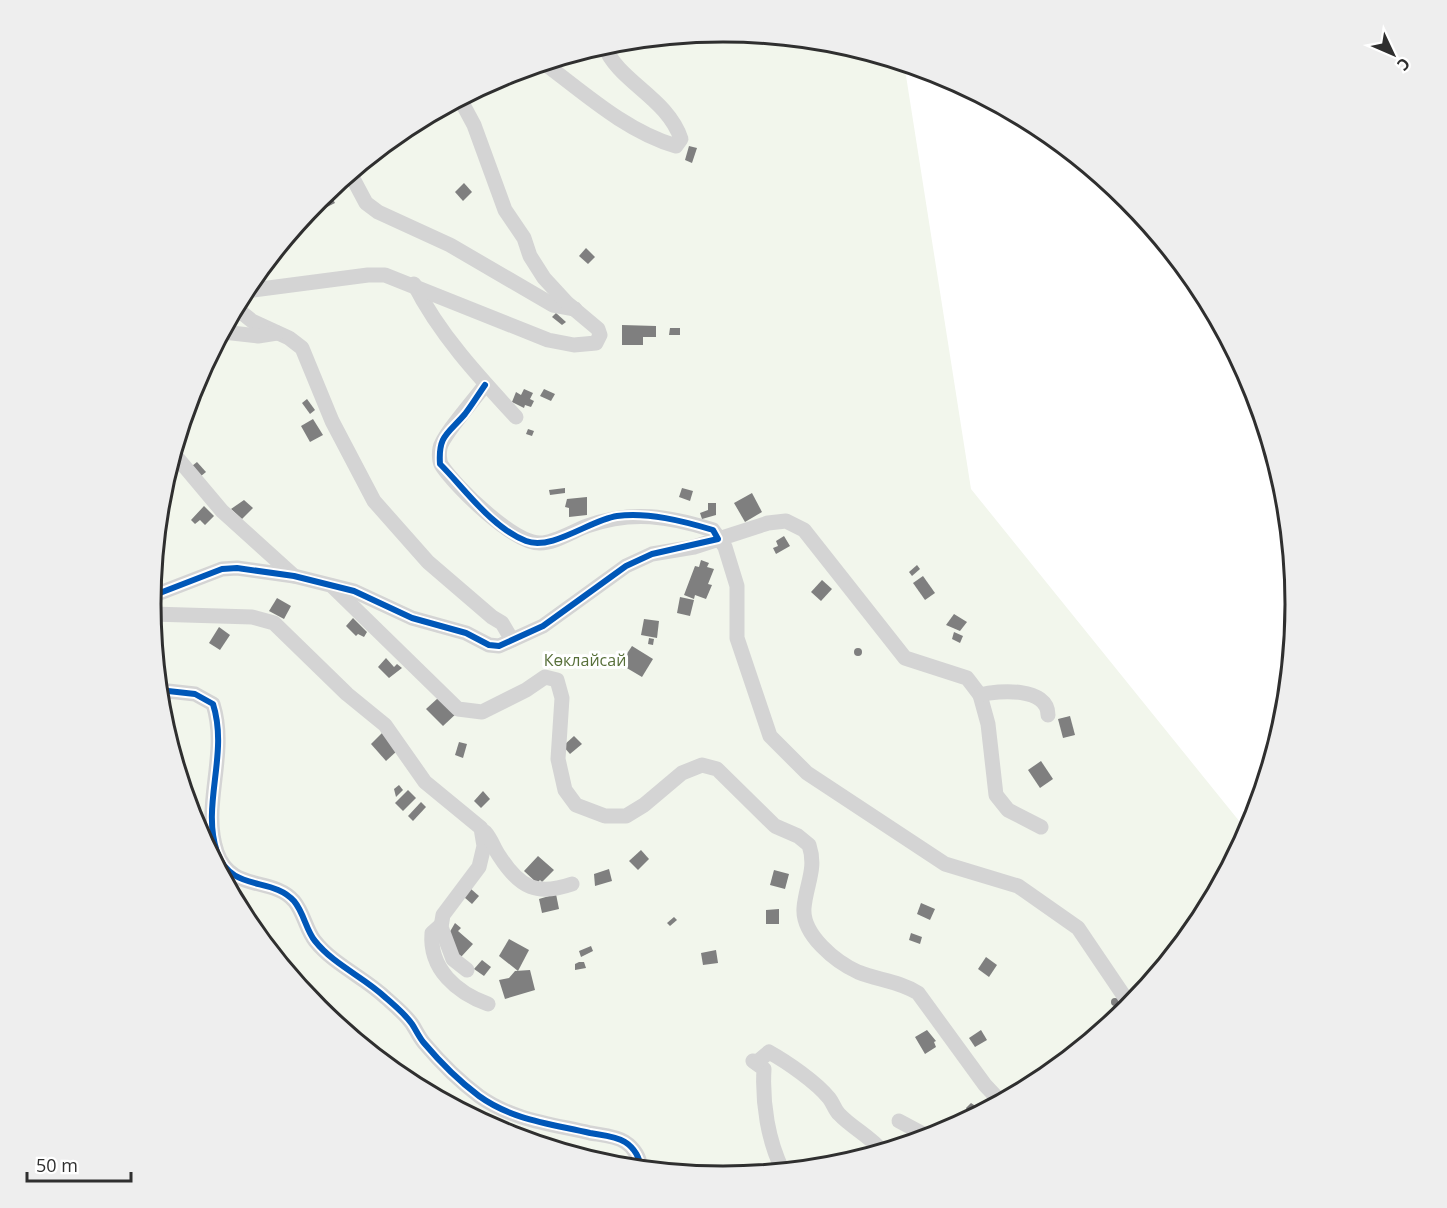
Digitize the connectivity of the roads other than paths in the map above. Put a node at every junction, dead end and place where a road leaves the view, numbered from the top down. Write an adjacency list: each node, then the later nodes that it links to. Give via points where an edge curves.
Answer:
1 (609, 54): 2 (street, via 678,129 681,139 676,146 626,123)
2 (552, 69)
3 (464, 106): 7 (street, via 505,210 524,238 530,256 543,278)
4 (354, 180): 7 (street, via 366,203 378,213 450,245 553,305)
5 (414, 284): 6 (street, via 385,275 368,275); 7 (street, via 548,340 587,346 596,343 598,328); 11 (street)
6 (258, 289)
7 (575, 309)
8 (243, 314): 10 (street)
9 (231, 333): 10 (street, via 258,336)
10 (277, 333): 19 (street, via 302,348 332,421 374,501 428,562 502,623)
11 (485, 385): 12 (street); 14 (street, via 443,436 439,449 441,464 510,533 527,542 543,544 617,516 691,523 713,530)
12 (516, 417)
13 (180, 462): 15 (street, via 222,511)
14 (718, 539): 19 (street, via 652,554 626,566 543,626); 21 (street, via 786,521 804,530 905,658 967,678); 30 (street, via 725,547 737,586 736,638 770,736 807,773 945,864 1018,886 1078,928)
15 (294, 576): 16 (street); 17 (street, via 222,569)
16 (332, 586): 19 (street, via 354,591 412,618 466,633 489,645 499,646); 32 (street, via 458,709 482,712 545,677 557,680 562,698 558,759 565,790 576,805 605,816 626,816 689,769 702,765 717,769 767,819 809,845 812,874 804,909 806,921 823,948 858,972 918,993)
17 (162, 592)
18 (162, 614): 24 (street, via 252,617 273,623 385,725 425,782)
19 (512, 640)
20 (168, 691): 25 (street, via 195,694 213,704 219,751 212,823)
21 (980, 695): 22 (street, via 995,691 1028,695 1041,699); 23 (street, via 988,724 996,795 1008,810)
22 (1048, 715)
23 (1041, 827)
24 (481, 828): 27 (street, via 514,875 530,889 557,889); 28 (street, via 484,846 479,867 443,915)
25 (217, 848)
26 (228, 869): 36 (street, via 247,883 273,889 294,901 314,940 384,995 441,1061 482,1098 528,1120 626,1142)
27 (572, 884)
28 (441, 925): 29 (street, via 453,959); 31 (street, via 432,933 430,949 437,963 453,986)
29 (467, 970)
30 (1125, 997)
31 (488, 1004)
32 (995, 1096)
33 (899, 1121): 34 (street)
34 (918, 1131)
35 (877, 1145): 37 (street, via 839,1114 816,1086 769,1052 754,1062 764,1069 763,1091)
36 (638, 1159)
37 (780, 1163)

